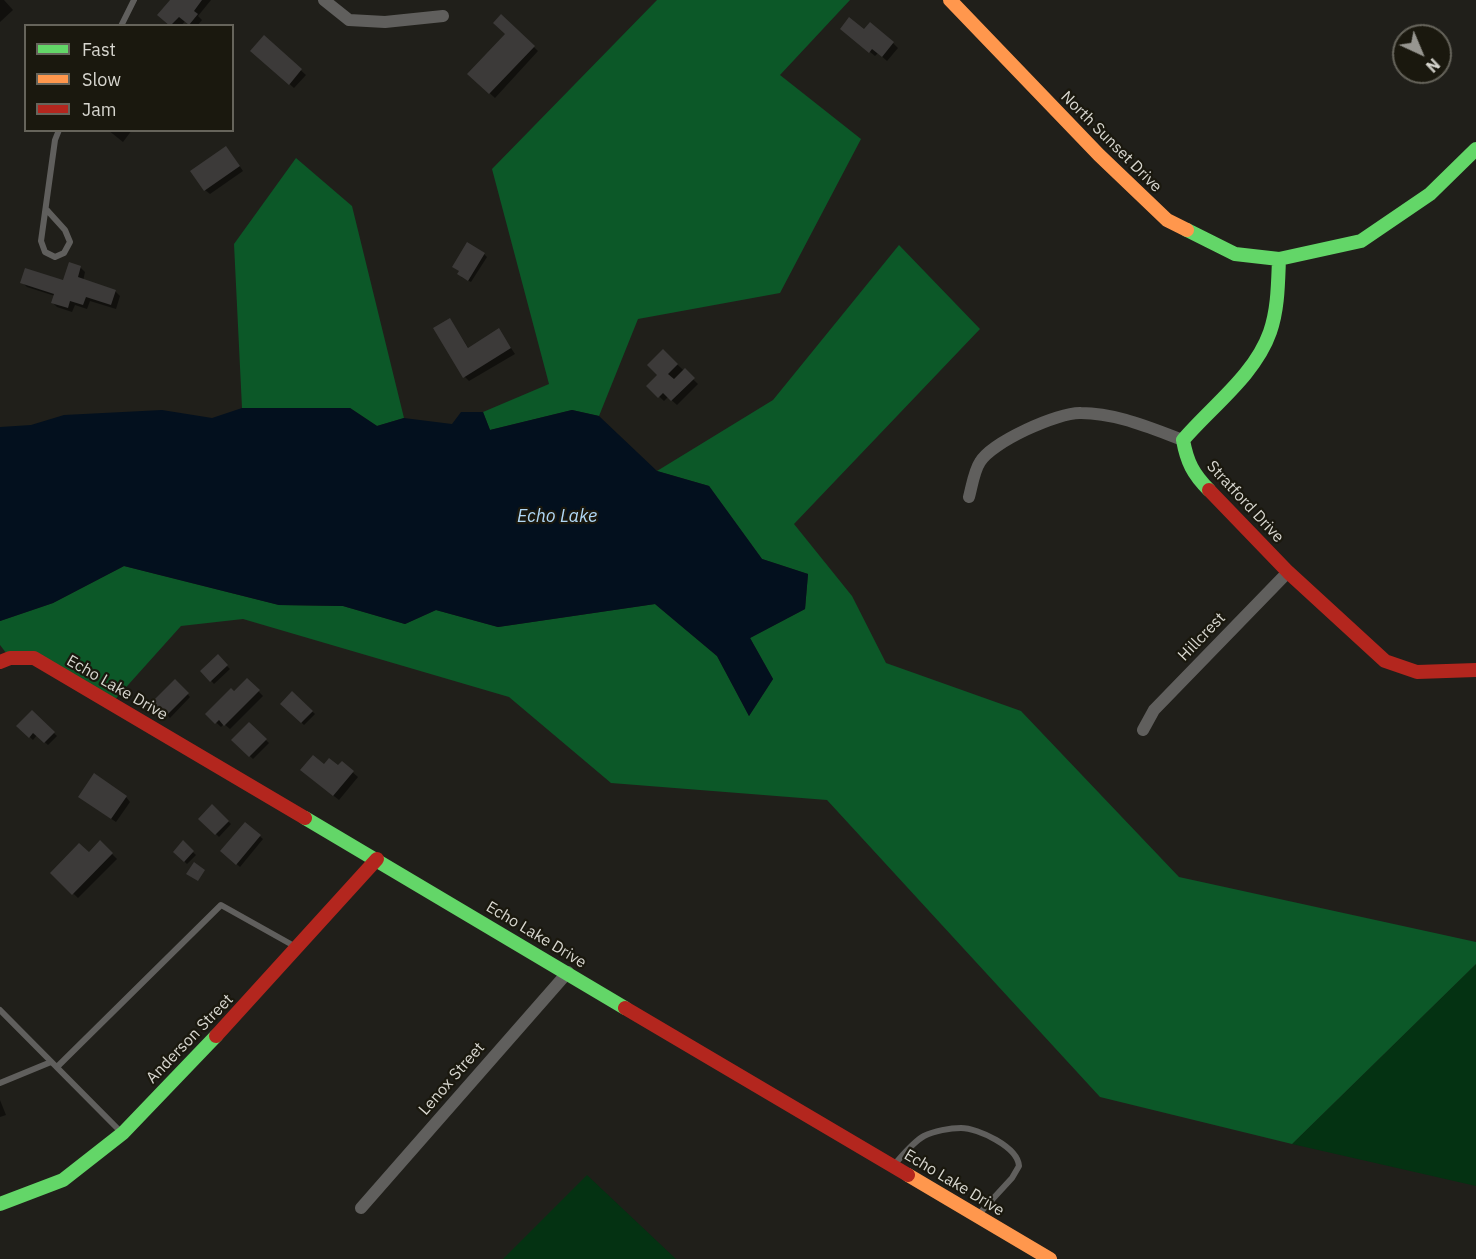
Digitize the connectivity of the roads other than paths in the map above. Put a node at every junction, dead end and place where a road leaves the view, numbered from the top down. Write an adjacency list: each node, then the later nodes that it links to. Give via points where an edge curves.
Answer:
1 (134, 0): 5 (lane)
2 (324, 0): 4 (street, via 350,20 385,22)
3 (950, 0): 9 (street, North Sunset Drive, via 1167,220 1235,254)
4 (443, 16)
5 (122, 24)
6 (58, 132): 8 (lane)
7 (1476, 149): 9 (street, North Sunset Drive, via 1430,194 1361,241)
8 (46, 209): 8 (lane, via 41,241 45,252 55,257 64,253 70,242 65,230)
9 (1279, 259): 10 (street, via 1275,315 1267,342 1257,360)
10 (1183, 440): 11 (street, via 1114,416 1078,412 1022,431 993,447 979,462); 12 (street, Stratford Drive, via 1186,461 1195,476)
11 (969, 497)
12 (1288, 572): 14 (street, Stratford Drive, via 1385,661 1417,672); 15 (street, Hillcrest, via 1154,710)
13 (0, 662): 16 (street, Echo Lake Drive, via 34,658)
14 (1476, 671)
15 (1143, 730)
16 (377, 860): 17 (street, Anderson Street); 18 (street, Echo Lake Drive)
17 (297, 947): 21 (lane, via 221,905); 23 (street, Anderson Street)
18 (568, 972): 24 (street, Echo Lake Drive); 26 (street, Lenox Street)
19 (0, 1010): 20 (lane)
20 (51, 1062): 21 (lane); 22 (lane)
21 (57, 1067): 23 (lane)
22 (0, 1083)
23 (123, 1133): 25 (street, Anderson Street, via 63,1180)
24 (893, 1165): 27 (street, Echo Lake Drive); 27 (lane, via 924,1136 949,1129 963,1128 1000,1142 1014,1153 1018,1166)
25 (0, 1204)
26 (361, 1208)
27 (977, 1216): 28 (street, Echo Lake Drive)
28 (1050, 1259)

